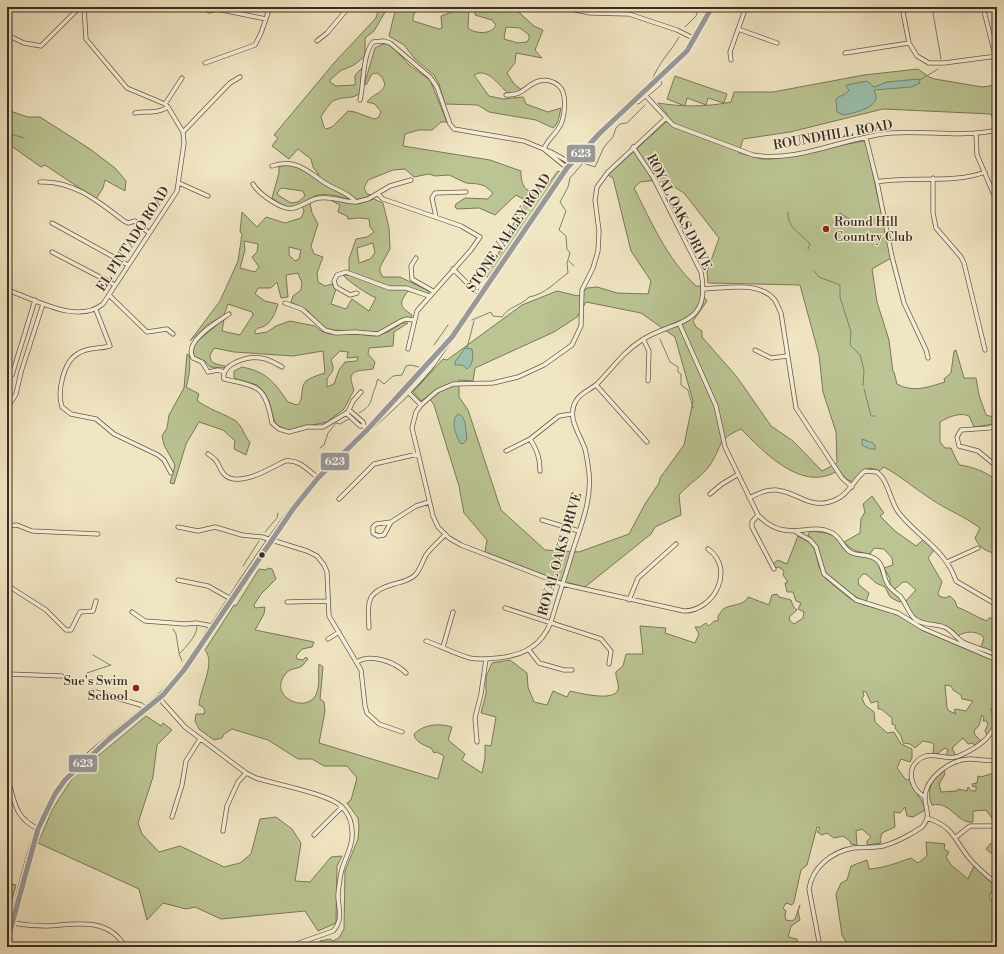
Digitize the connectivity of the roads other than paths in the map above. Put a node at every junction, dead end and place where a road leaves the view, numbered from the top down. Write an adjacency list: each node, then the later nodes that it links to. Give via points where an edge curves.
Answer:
1 (80, 7): 15 (street, via 41,46 24,44)
2 (84, 7): 29 (street, via 86,39 118,78 127,88)
3 (270, 7): 13 (street)
4 (349, 7): 17 (street)
5 (560, 7): 12 (street, via 590,13)
6 (614, 7): 12 (street)
7 (712, 7): 16 (street, STONE VALLEY ROAD)
8 (746, 7): 14 (street)
9 (902, 7): 19 (street)
10 (983, 7): 21 (street)
11 (209, 11): 13 (street, via 217,9)
12 (615, 13): 16 (street, via 629,14 677,30)
13 (266, 19): 23 (street, via 255,45)
14 (738, 29): 18 (street); 22 (street, via 730,52)
15 (7, 35)
16 (695, 39): 26 (street, STONE VALLEY ROAD, via 687,51)
17 (317, 41)
18 (777, 43)
19 (909, 43): 20 (street); 21 (street, via 917,56 929,63 944,64)
20 (845, 53)
21 (996, 55)
22 (731, 60)
23 (205, 63)
24 (240, 77): 33 (street, via 230,83)
25 (182, 78): 29 (street)
26 (645, 94): 31 (street, ROUNDHILL ROAD); 38 (street, STONE VALLEY ROAD, via 601,132)
27 (506, 95): 37 (street, via 518,94 541,80 551,81 560,87 565,96 560,125 548,139)
28 (360, 100): 37 (street, via 369,48 372,42 384,41 396,46 435,82 454,129 514,139)
29 (167, 106): 30 (street, via 156,113); 33 (street)
30 (135, 113)
31 (666, 118): 35 (street, ROUNDHILL ROAD, via 686,130 753,155 766,157); 36 (street)
32 (997, 130): 34 (street, ROUNDHILL ROAD)
33 (183, 132): 46 (street, EL PINTADO ROAD)
34 (976, 134): 35 (street, ROUNDHILL ROAD, via 891,133); 41 (street, via 978,154)
35 (866, 138): 45 (street)
36 (633, 147): 61 (street, ROYAL OAKS DRIVE, via 653,177 694,258 701,272); 89 (street, via 597,187 595,200 599,230 598,251 582,290 580,326 572,345 544,365 518,377 493,383 453,384 437,391)
37 (544, 149): 38 (street); 40 (street)
38 (571, 163): 40 (street, STONE VALLEY ROAD)
39 (272, 166): 51 (street, via 283,163 295,164 318,176 325,183 344,191)
40 (567, 168): 65 (street, STONE VALLEY ROAD)
41 (985, 172): 42 (street, via 972,177); 52 (street)
42 (933, 178): 45 (street, via 898,178); 79 (street, via 933,220 936,228 964,263)
43 (412, 180): 49 (street, via 390,186)
44 (40, 182): 55 (street, via 50,181 77,188 124,221 135,221)
45 (877, 182): 81 (street, via 904,303)
46 (179, 183): 50 (street); 55 (street, EL PINTADO ROAD, via 177,192)
47 (253, 184): 51 (street, via 257,190 286,209 293,209 318,198 332,197)
48 (466, 192): 53 (street, via 434,193 432,198)
49 (378, 194): 51 (street); 53 (street, via 384,199)
50 (208, 196)
51 (356, 202)
52 (997, 202)
53 (436, 217): 59 (street, via 461,226 480,237)
54 (52, 224): 58 (street)
55 (149, 233): 58 (street, EL PINTADO ROAD)
56 (52, 252): 60 (street)
57 (416, 258): 63 (street, via 411,266 412,279)
58 (128, 265): 60 (street, EL PINTADO ROAD)
59 (453, 269): 63 (street); 65 (street)
60 (115, 285): 66 (street, EL PINTADO ROAD)
61 (704, 289): 74 (street, ROYAL OAKS DRIVE, via 700,304 692,316); 80 (street, via 750,287 764,292 775,300 781,313)
62 (7, 290): 68 (street, EL PINTADO ROAD)
63 (433, 291): 67 (street)
64 (357, 293): 67 (street, via 350,295 341,290 334,284 335,278 341,272 346,272 389,288 406,288)
65 (481, 294): 87 (street, STONE VALLEY ROAD, via 427,371)
66 (109, 295): 71 (street, EL PINTADO ROAD); 75 (street, via 146,332 167,329)
67 (430, 296): 73 (street, via 417,311)
68 (35, 300): 69 (street, EL PINTADO ROAD); 84 (street)
69 (43, 304): 71 (street, EL PINTADO ROAD, via 72,313); 90 (street, via 16,394)
70 (285, 304): 73 (street, via 302,309 325,330 336,333 378,334 406,319)
71 (96, 310): 102 (street, via 110,346 88,350 73,357 60,392 62,407 71,414 96,419 114,434 158,455)
72 (229, 314): 83 (street, via 194,341 191,350 193,358 202,362 208,372)
73 (414, 320): 77 (street)
74 (680, 324): 76 (street, ROYAL OAKS DRIVE); 103 (street, via 716,406 725,447)
75 (173, 334)
76 (643, 339): 85 (street, via 649,351); 86 (street, ROYAL OAKS DRIVE)
77 (408, 350)
78 (755, 350): 80 (street, via 771,358)
79 (985, 350)
80 (787, 356): 105 (street, via 796,408 842,478)
81 (928, 358)
82 (282, 367): 83 (street, via 272,360 252,358 238,361)
83 (224, 372): 91 (street, via 224,379 246,383 259,390 269,405 272,423 279,429 292,432 307,427 323,427)
84 (12, 375)
85 (648, 381)
86 (596, 384): 92 (street, ROYAL OAKS DRIVE, via 576,400); 96 (street)
87 (407, 391): 89 (street); 94 (street, STONE VALLEY ROAD)
88 (361, 392): 91 (street)
89 (421, 405): 99 (street, via 413,421 413,435)
90 (8, 407)
91 (348, 412): 94 (street, via 363,422)
92 (572, 414): 95 (street, via 559,416); 115 (street, ROYAL OAKS DRIVE, via 585,450 589,474 587,506)
93 (997, 425): 100 (street, via 962,430 957,437 957,442 962,448 978,450)
94 (366, 428): 104 (street, STONE VALLEY ROAD)
95 (530, 439): 97 (street); 101 (street, via 537,450)
96 (647, 442)
97 (506, 451)
98 (208, 454): 104 (street, via 217,460 224,474 236,480 244,480 288,461 299,463)
99 (418, 454): 108 (street, via 374,464); 109 (street)
100 (995, 465)
101 (540, 471)
102 (171, 473)
103 (737, 475): 106 (street); 107 (street)
104 (318, 478): 119 (street, STONE VALLEY ROAD)
105 (852, 487): 107 (street, via 837,499 824,503 810,502 776,490 765,490); 123 (street, via 863,473 878,472 898,513 941,552)
106 (710, 494)
107 (750, 498): 110 (street)
108 (339, 499)
109 (429, 502): 112 (street, via 416,506); 118 (street, via 436,523)
110 (758, 514): 116 (street, via 769,525); 124 (street, via 752,522 752,527)
111 (542, 520): 115 (street)
112 (391, 522): 112 (street, via 384,535 377,536 373,532 373,526 376,524)
113 (7, 526): 117 (street, via 32,531)
114 (178, 527): 119 (street, via 198,531 215,527)
115 (579, 531): 126 (street, ROYAL OAKS DRIVE)
116 (795, 532): 135 (street, via 830,532 852,553 874,558 882,567 888,585); 138 (street, via 813,543 818,551 822,570 838,586 860,602)
117 (98, 534)
118 (445, 535): 126 (street, via 461,545); 141 (street, via 427,554 413,577 379,588 374,593 368,606)
119 (271, 540): 128 (street, STONE VALLEY ROAD); 130 (street, via 312,553 321,560 327,572)
120 (676, 544): 129 (street, via 638,578)
121 (978, 548): 123 (street)
122 (708, 549): 129 (street, via 717,558 721,574 716,591 706,603 684,611)
123 (947, 562): 133 (street, via 956,581)
124 (774, 569)
125 (178, 580): 128 (street, via 208,586)
126 (562, 584): 129 (street); 139 (street, ROYAL OAKS DRIVE)
127 (7, 585): 131 (street, via 46,610 66,630 71,630 80,612 93,611)
128 (231, 599): 140 (street, STONE VALLEY ROAD)
129 (629, 600)
130 (327, 601): 132 (street); 142 (street, via 329,616)
131 (96, 602)
132 (287, 602)
133 (997, 605)
134 (505, 608): 139 (street)
135 (907, 608): 138 (street); 147 (street, via 920,622 942,627 962,642)
136 (132, 612): 140 (street, via 145,622 196,622)
137 (453, 612): 145 (street)
138 (901, 614): 149 (street, via 933,633)
139 (551, 622): 146 (street, ROYAL OAKS DRIVE, via 541,640); 151 (street, via 601,639 610,651)
140 (213, 626): 157 (street, STONE VALLEY ROAD, via 184,670)
141 (370, 628)
142 (338, 632): 143 (street); 150 (street)
143 (328, 639)
144 (426, 641): 145 (street, ROYAL OAKS DRIVE)
145 (444, 647): 148 (street, ROYAL OAKS DRIVE, via 469,658)
146 (529, 650): 148 (street, ROYAL OAKS DRIVE, via 517,655); 152 (street, via 540,663)
147 (997, 655)
148 (486, 659): 162 (street, via 475,718)
149 (997, 660)
150 (357, 662): 153 (street, via 364,657 372,658 400,667); 160 (street, via 363,676 365,706 371,718 383,726)
151 (609, 664)
152 (572, 670)
153 (406, 672)
154 (7, 674): 155 (street)
155 (62, 676)
156 (92, 691): 158 (street, via 142,705)
157 (159, 698): 158 (street, STONE VALLEY ROAD); 161 (street, via 185,727)
158 (147, 709): 173 (street, STONE VALLEY ROAD, via 69,776 55,794)
159 (997, 724): 163 (street, via 983,742)
160 (402, 732)
161 (200, 739): 166 (street); 170 (street, via 186,761 182,773 182,786)
162 (477, 742)
163 (968, 751): 164 (street); 168 (street, via 953,758 926,756 916,763 911,773 912,782 916,791)
164 (970, 759): 165 (street); 168 (street, via 959,761 936,773 929,783)
165 (997, 760)
166 (246, 772): 169 (street, via 262,780 326,798); 174 (street, via 238,782 227,806)
167 (7, 776): 173 (street, via 16,810 27,823)
168 (925, 797): 171 (street)
169 (342, 808): 175 (street); 181 (street, via 352,825 352,839 341,870 338,926 333,931)
170 (172, 817)
171 (927, 818): 176 (street, via 943,825); 182 (street, via 918,830 895,841 885,845 846,850 815,870 809,889)
172 (997, 826): 176 (street, via 970,826)
173 (38, 829): 178 (street, STONE VALLEY ROAD)
174 (223, 831)
175 (314, 835)
176 (956, 837): 177 (street, via 970,860)
177 (997, 884)
178 (12, 923): 179 (street, STONE VALLEY ROAD); 180 (street, via 32,926 98,924 113,932)
179 (7, 942)
180 (125, 947)
181 (288, 947)
182 (820, 947)

